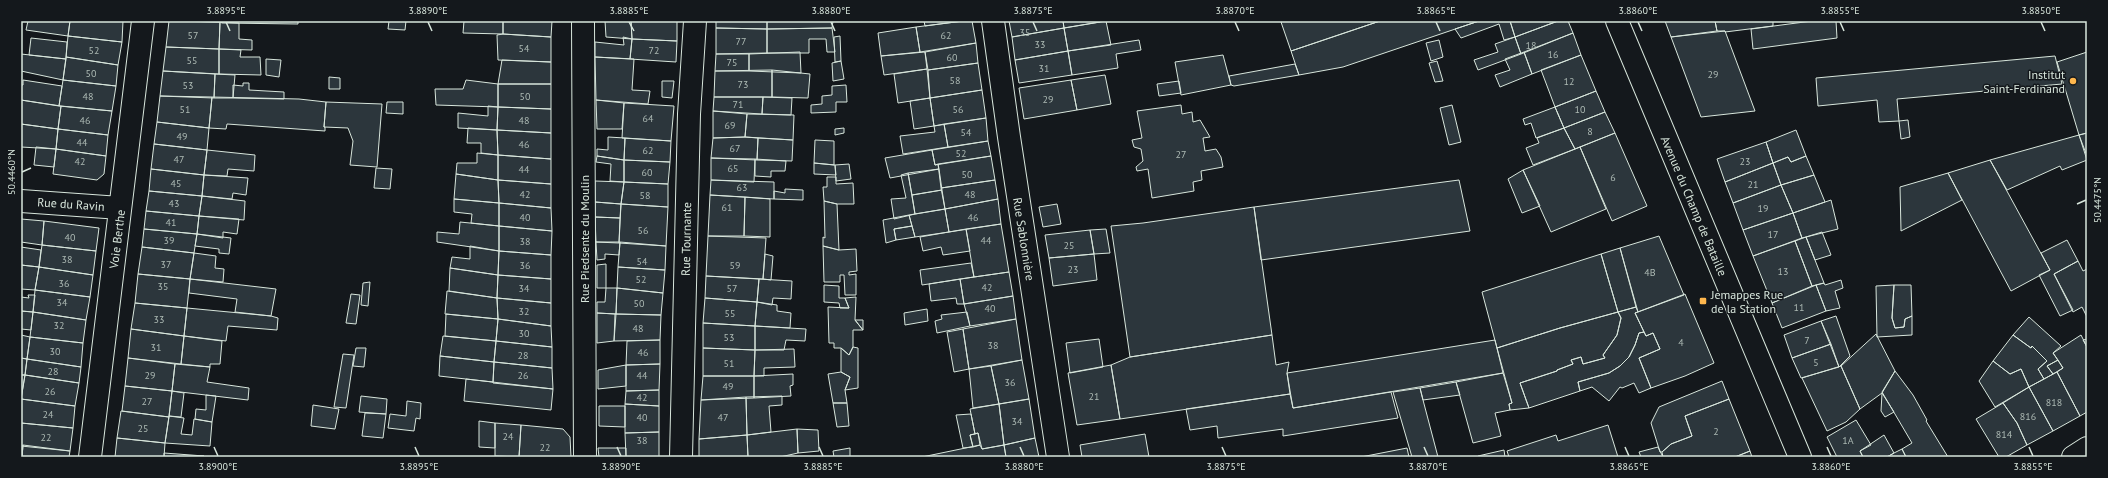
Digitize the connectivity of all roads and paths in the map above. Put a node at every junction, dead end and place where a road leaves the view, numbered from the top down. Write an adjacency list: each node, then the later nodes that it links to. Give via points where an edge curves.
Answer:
1 (143, 21): 7 (street, Voie Berthe)
2 (583, 21): 10 (street, Rue Piedsente du Moulin)
3 (695, 21): 11 (street, Rue Tournante, via 689,114)
4 (993, 21): 12 (street, Rue Sablonnière, via 1008,137)
5 (1617, 21): 13 (street, Avenue du Champ de Bataille)
6 (21, 201): 7 (street, Rue du Ravin)
7 (120, 208): 9 (street, Voie Berthe)
8 (2087, 448): 14 (street)
9 (90, 457)
10 (585, 457)
11 (681, 457)
12 (1058, 457)
13 (1800, 457)
14 (2073, 457)

